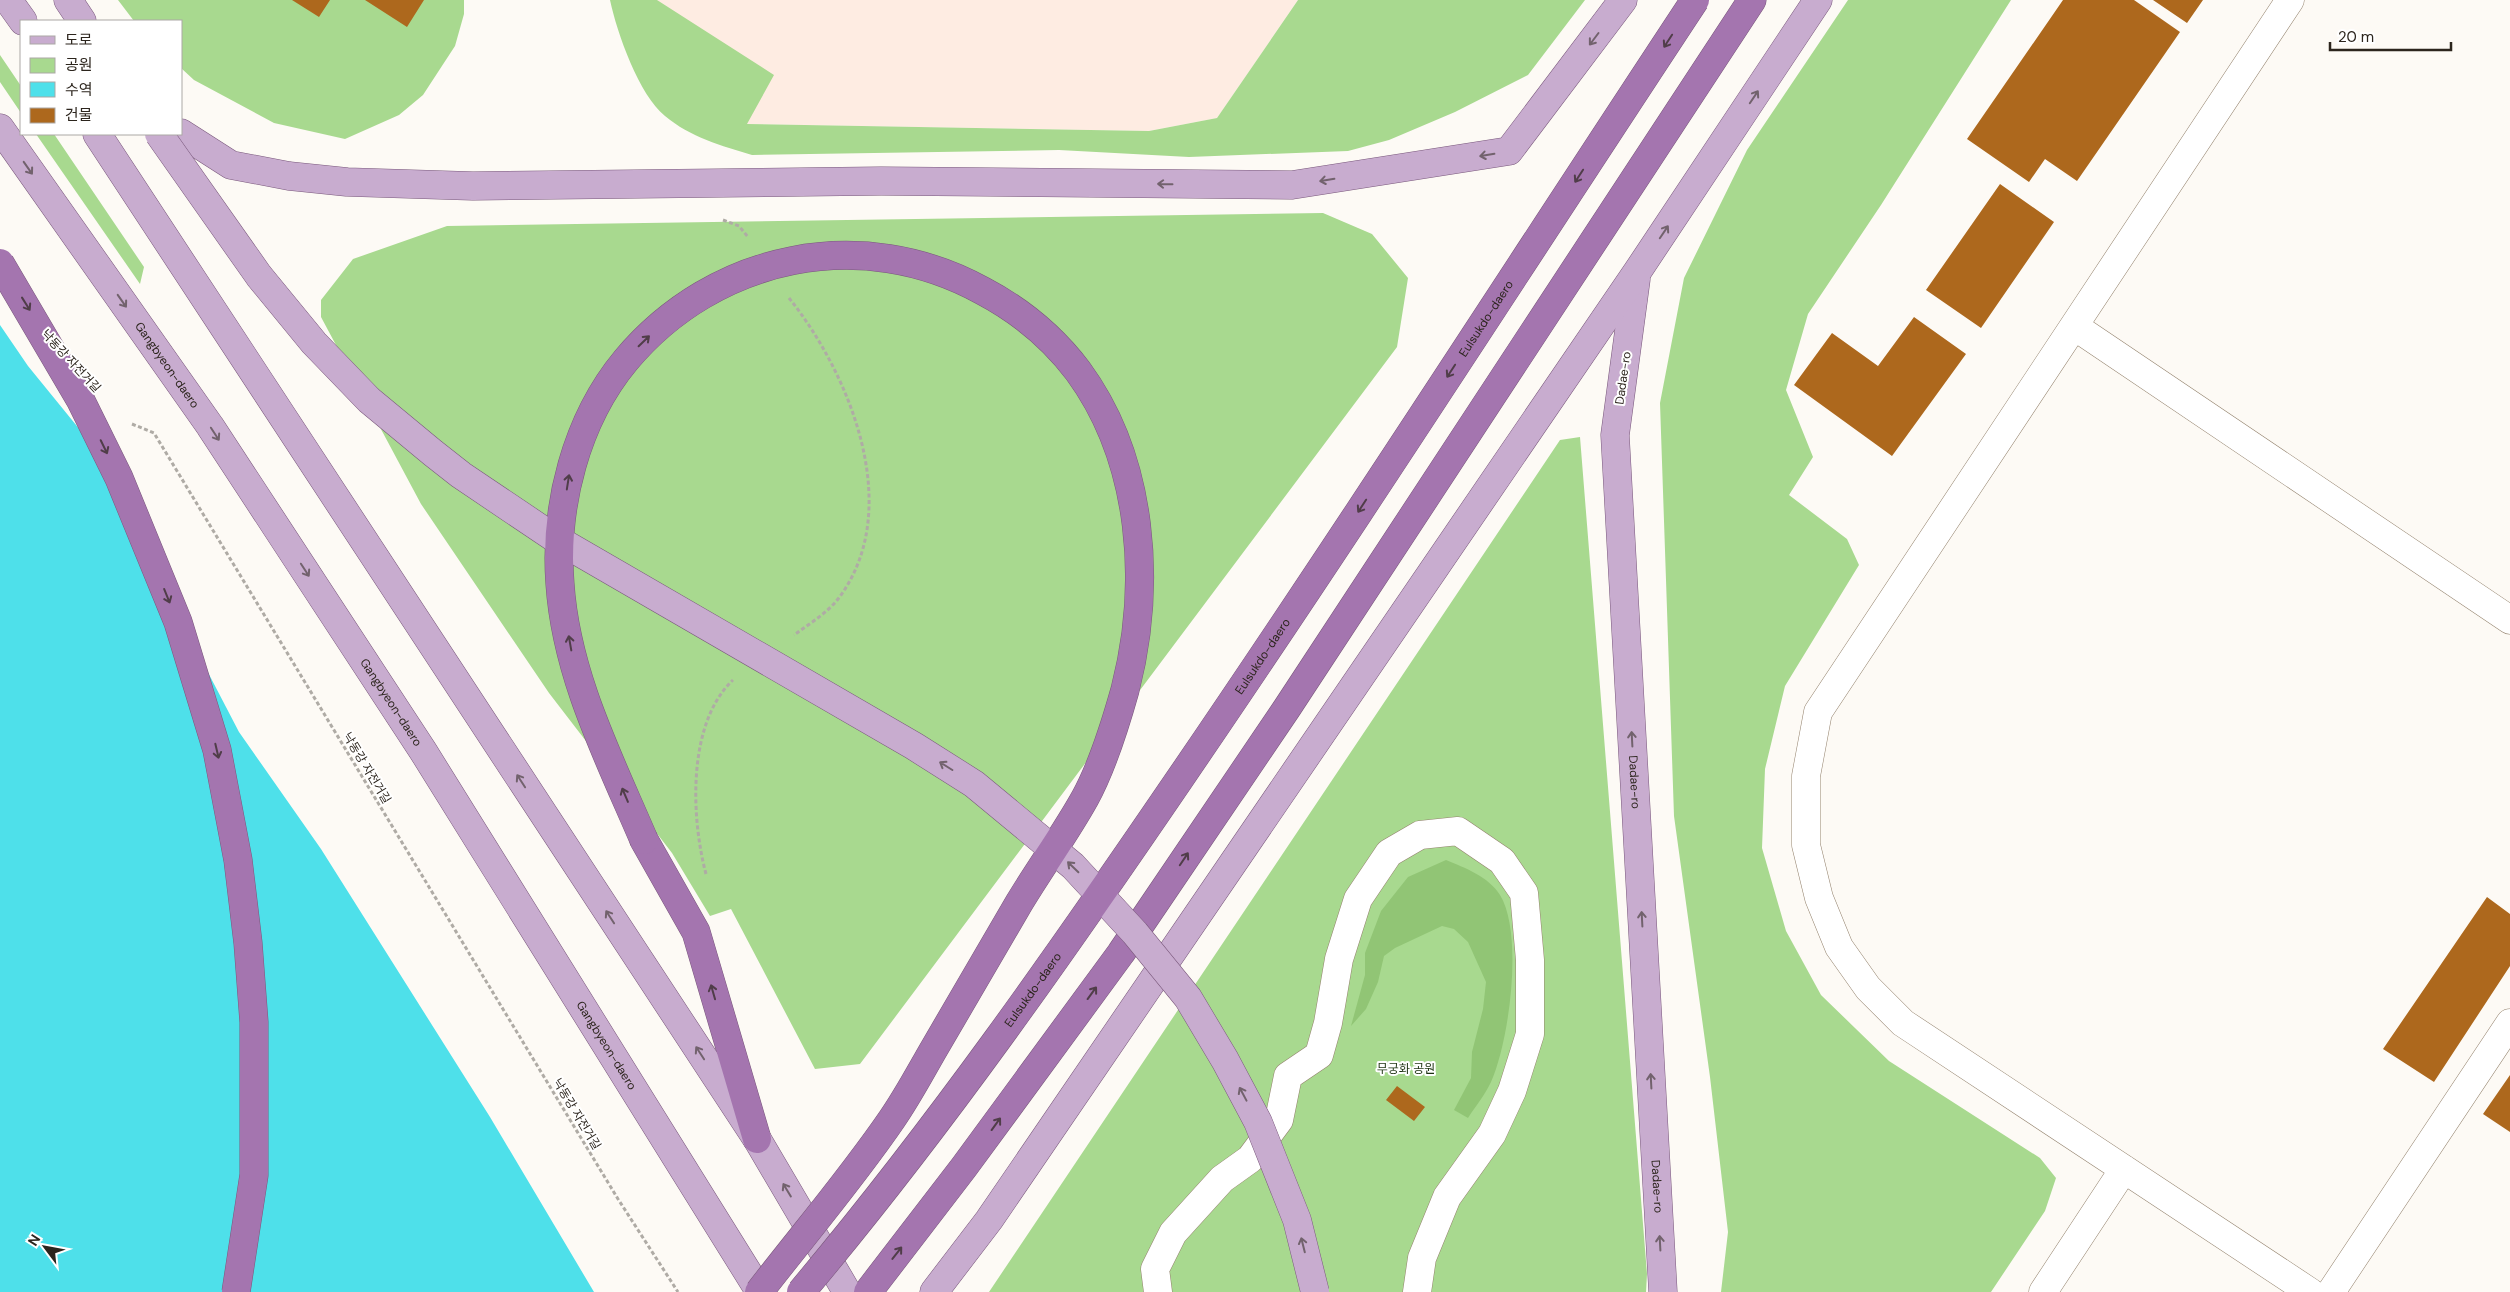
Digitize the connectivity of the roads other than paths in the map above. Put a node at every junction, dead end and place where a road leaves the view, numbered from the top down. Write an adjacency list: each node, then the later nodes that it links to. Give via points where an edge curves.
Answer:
1 (8, 0): 8 (main road)
2 (68, 0): 9 (main road)
3 (1623, 0): 11 (main road, one-way to 11, via 1509,151 1292,185 881,181 473,186 347,182 231,165)
4 (1695, 0): 23 (highway, Eulsukdo-daero, one-way to 23, bridge, via 1244,686 1080,925 910,1155)
5 (1752, 0): 25 (highway, one-way to 5, via 1121,953 1292,700)
6 (1818, 0): 15 (main road, one-way to 6)
7 (2290, 0): 16 (street)
8 (22, 20)
9 (81, 20)
10 (0, 128): 22 (main road, Gangbyeon-daero, one-way to 22, via 210,426 418,742)
11 (182, 134)
12 (98, 135): 19 (main road, one-way to 12)
13 (160, 135): 28 (main road, one-way to 13, bridge, via 1297,1220 1258,1122 1225,1060 1188,998 1074,866 966,779 855,711 553,537 433,453 369,400 314,343 259,276)
14 (0, 263): 21 (highway, one-way to 21, bridge, via 81,401 119,478 178,622 217,750 238,860 254,1022 254,1175)
15 (1636, 272): 26 (main road, via 989,1220); 30 (main road, Dadae-ro, one-way to 15, via 1615,435)
16 (2074, 326): 17 (street); 20 (street, via 1818,712 1806,776 1806,845 1819,898 1839,946 1868,988 1903,1023)
17 (2510, 620)
18 (2510, 1023): 33 (street)
19 (756, 1139): 22 (highway, one-way to 22, bridge, via 696,932 644,840 588,710 571,652 560,584 561,527 570,473 597,401 616,372 664,321 692,301 758,269 786,260 848,254 914,262 968,282 1014,309 1054,343 1095,398 1126,472 1138,544 1135,637 1124,691 1086,795 1042,864 894,1118); 24 (main road, one-way to 19)
20 (2124, 1169): 31 (street); 32 (street)
21 (236, 1292)
22 (759, 1292)
23 (801, 1292)
24 (847, 1292)
25 (868, 1292)
26 (934, 1292)
27 (1158, 1292): 29 (street, via 1155,1269 1173,1233 1222,1179 1250,1159 1278,1120 1288,1076 1320,1055 1339,959 1358,899 1389,852 1420,835 1458,831 1502,861 1524,893 1530,960 1530,1034 1512,1091 1492,1134 1447,1197 1422,1258)
28 (1315, 1292)
29 (1417, 1292)
30 (1663, 1292)
31 (2043, 1292)
32 (2310, 1292)
33 (2330, 1292)

